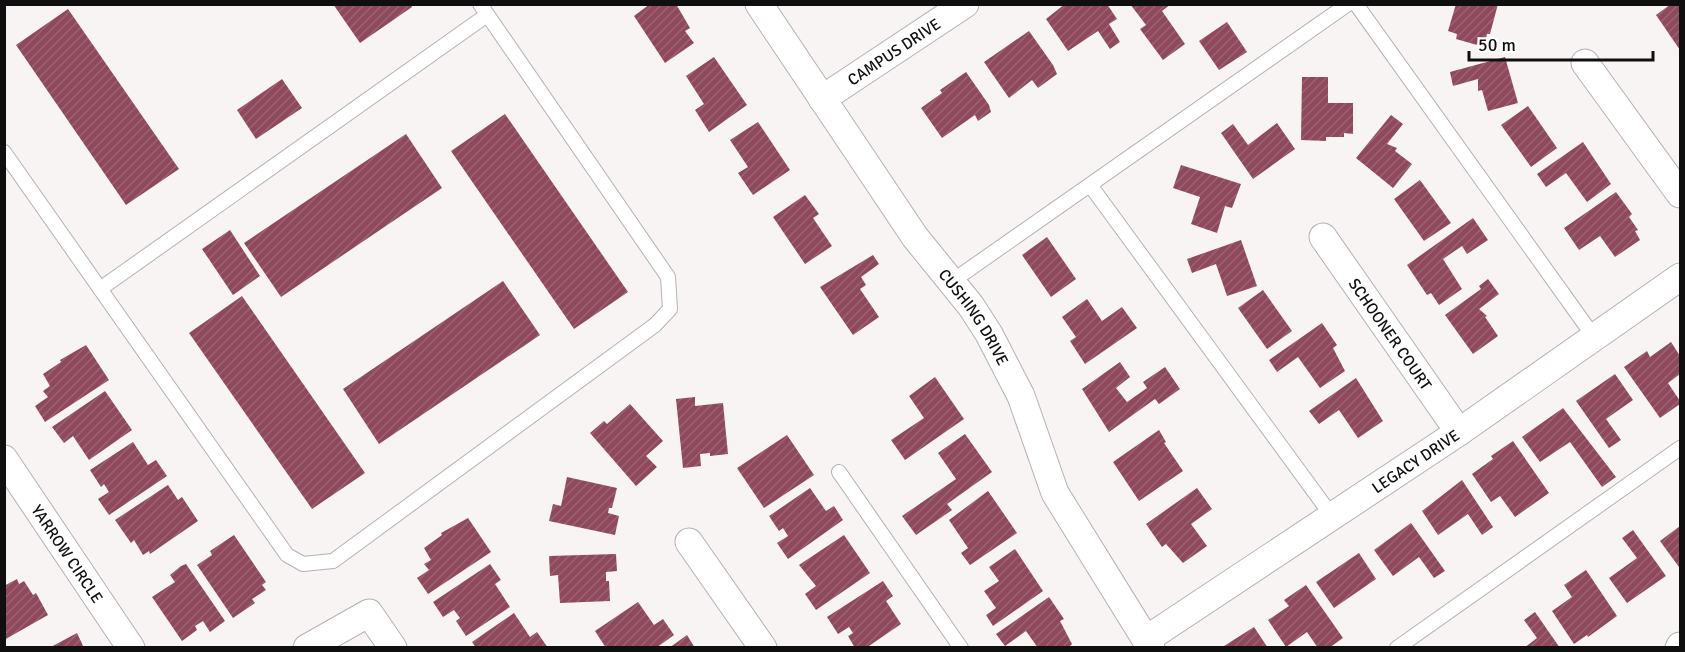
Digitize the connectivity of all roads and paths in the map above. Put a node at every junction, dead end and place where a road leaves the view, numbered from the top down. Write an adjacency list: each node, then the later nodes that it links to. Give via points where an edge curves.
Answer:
1 (759, 4): 7 (street, CUSHING DRIVE)
2 (965, 4): 7 (street, CAMPUS DRIVE)
3 (1348, 4): 9 (lane)
4 (1356, 4): 15 (lane)
5 (484, 10): 14 (lane); 14 (lane, via 668,277 670,309 655,325 333,561 303,564 287,555)
6 (1585, 63): 10 (street)
7 (822, 99): 13 (street, CUSHING DRIVE, via 915,237)
8 (4, 152): 14 (lane)
9 (1090, 185): 13 (lane); 20 (lane)
10 (1680, 194)
11 (1323, 237): 16 (street, SCHOONER COURT)
12 (1680, 277): 15 (street, LEGACY DRIVE)
13 (951, 282): 22 (street, CUSHING DRIVE, via 989,334 1021,396 1055,493)
14 (100, 289)
15 (1594, 338): 16 (street, LEGACY DRIVE)
16 (1459, 432): 20 (street, LEGACY DRIVE)
17 (1680, 448): 28 (lane)
18 (4, 459): 23 (street, YARROW CIRCLE)
19 (839, 472): 27 (lane)
20 (1332, 516): 22 (street, LEGACY DRIVE)
21 (689, 542): 26 (street)
22 (1149, 643)
23 (131, 648)
24 (307, 648): 25 (street, via 369,613)
25 (393, 648)
26 (763, 648)
27 (961, 648)
28 (1396, 648)

